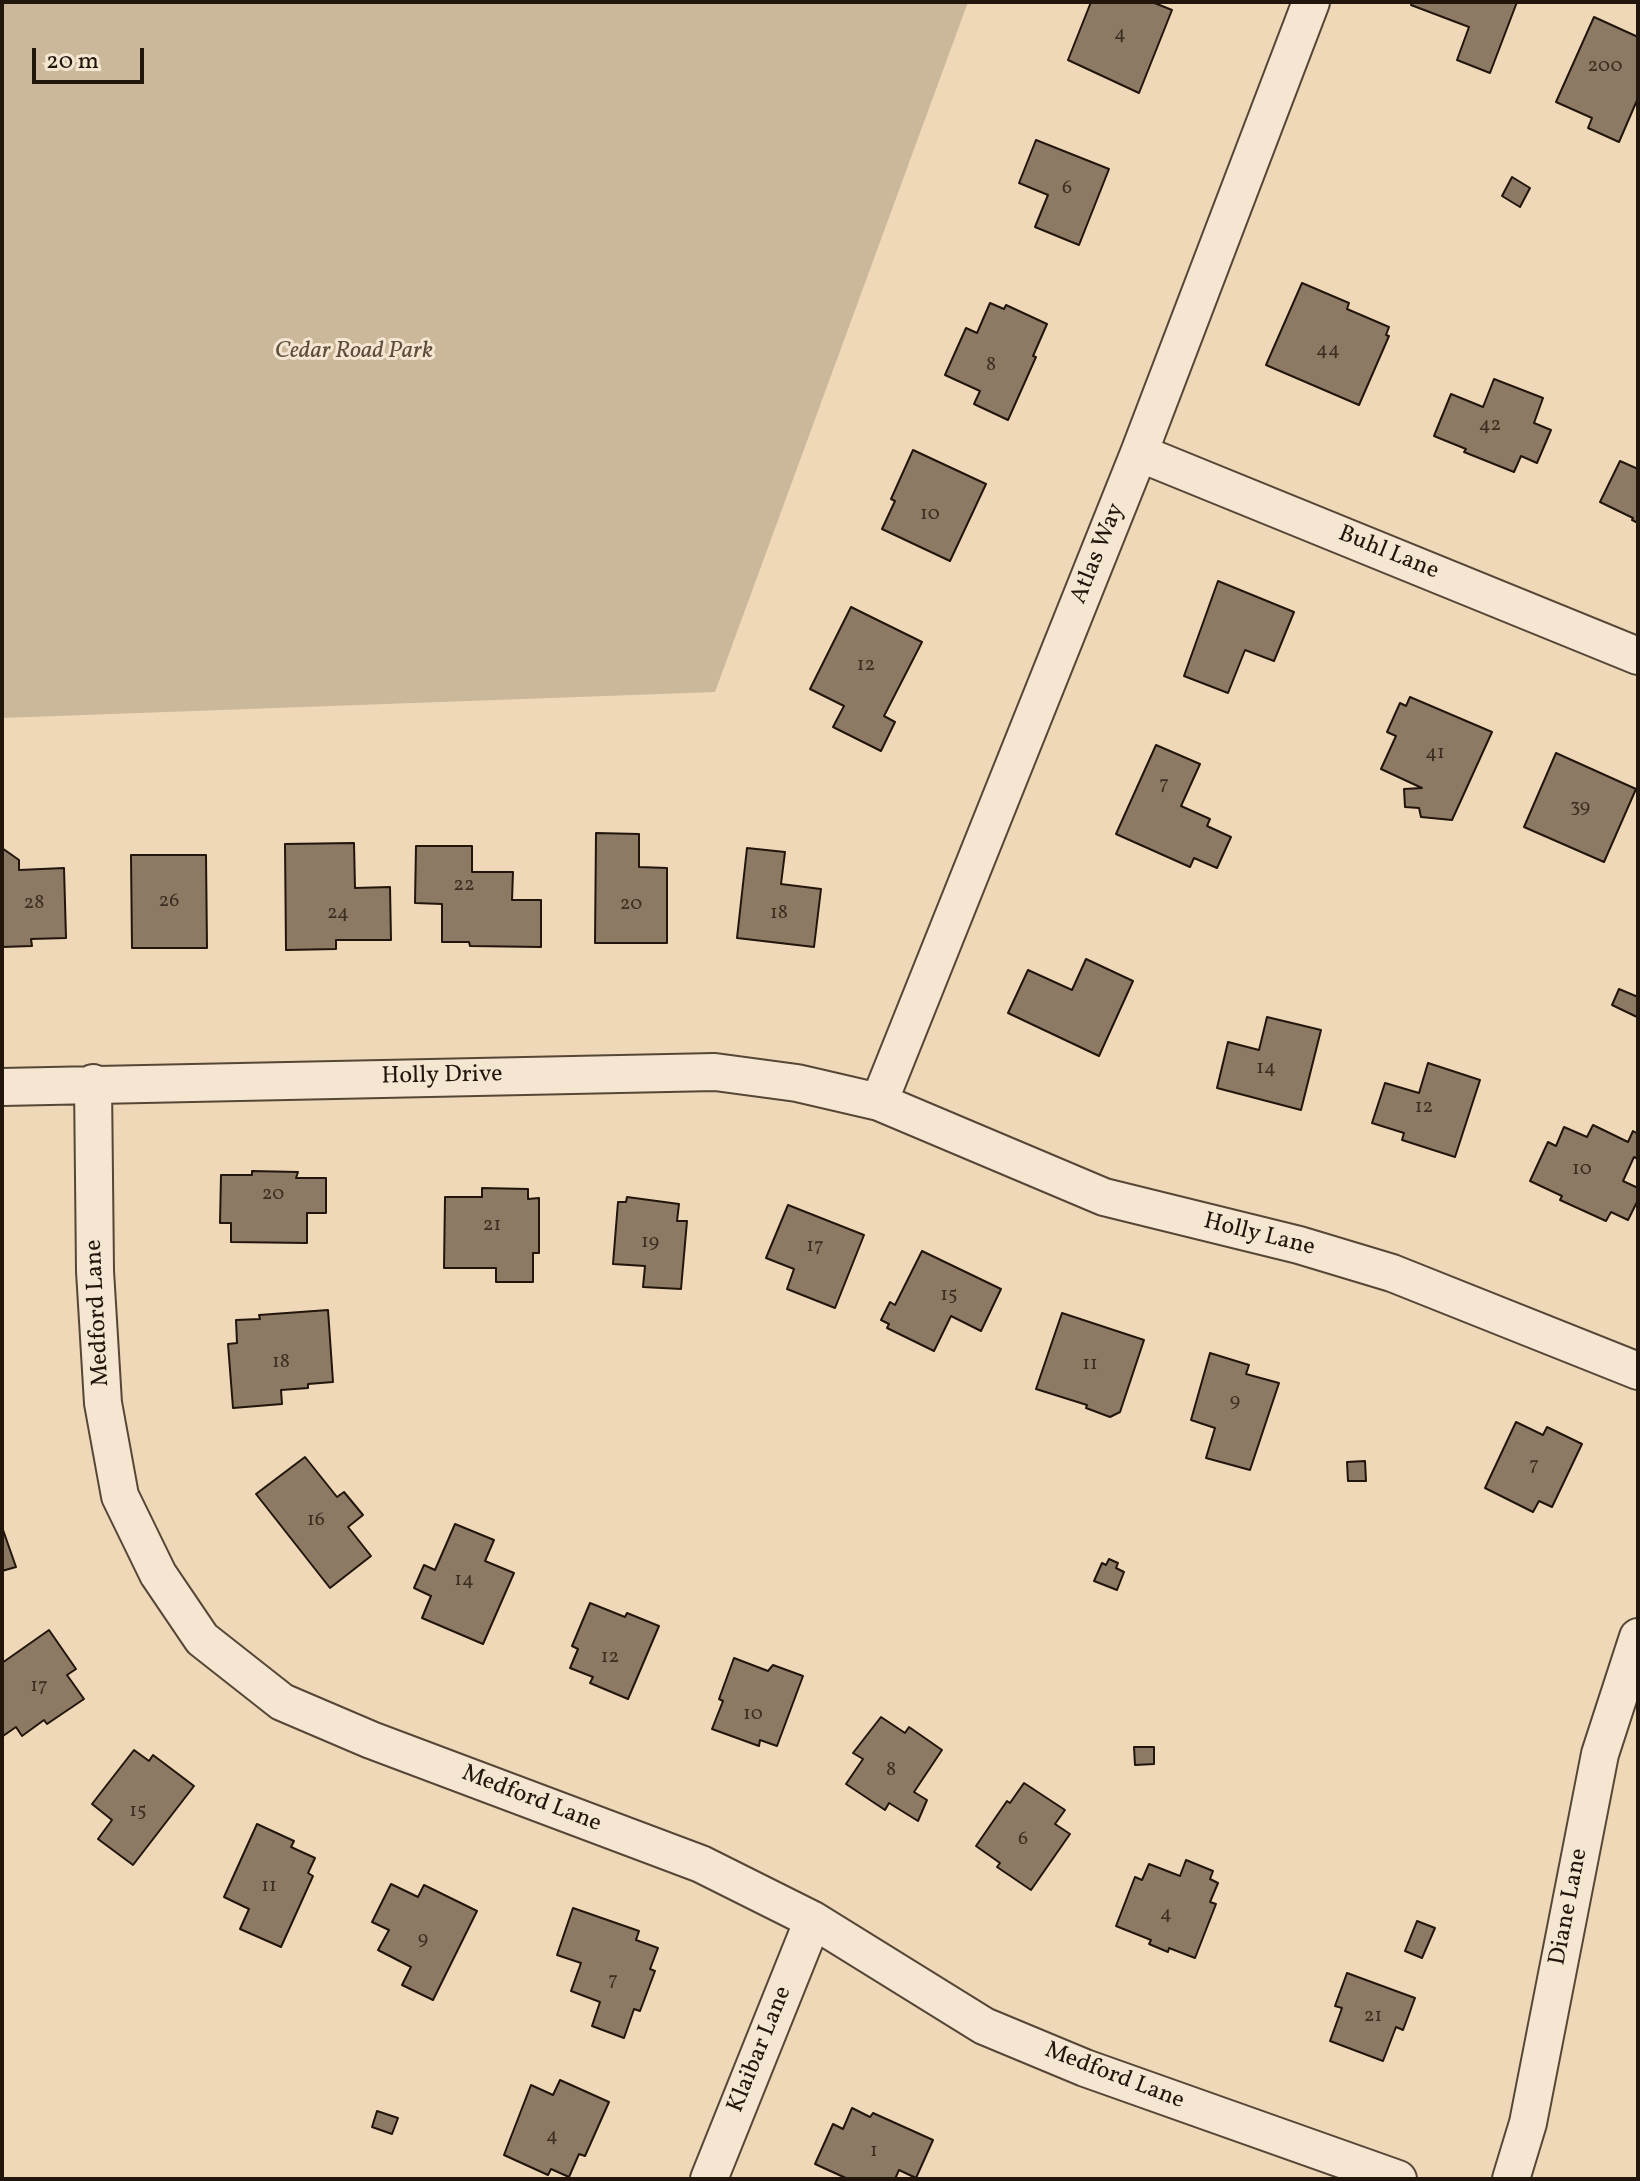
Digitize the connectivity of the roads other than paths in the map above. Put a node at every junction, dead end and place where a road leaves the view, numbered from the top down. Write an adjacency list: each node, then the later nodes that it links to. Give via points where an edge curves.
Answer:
1 (1311, 2): 2 (street, Atlas Way)
2 (1139, 453): 3 (street, Buhl Lane); 6 (street, Atlas Way)
3 (1638, 656)
4 (93, 1083): 5 (street, Holly Drive); 6 (street, Holly Drive, via 715,1072); 9 (street, Medford Lane, via 103,1403 120,1496 158,1574 202,1639 282,1702 701,1864)
5 (2, 1087)
6 (879, 1102): 7 (street, Holly Lane, via 1104,1197 1392,1273)
7 (1638, 1371)
8 (1638, 1637): 12 (street, Diane Lane, via 1600,1754 1528,2123)
9 (813, 1920): 10 (street, Klaibar Lane); 11 (street, Medford Lane, via 984,2026 1085,2068)
10 (709, 2179)
11 (1398, 2179)
12 (1511, 2179)

